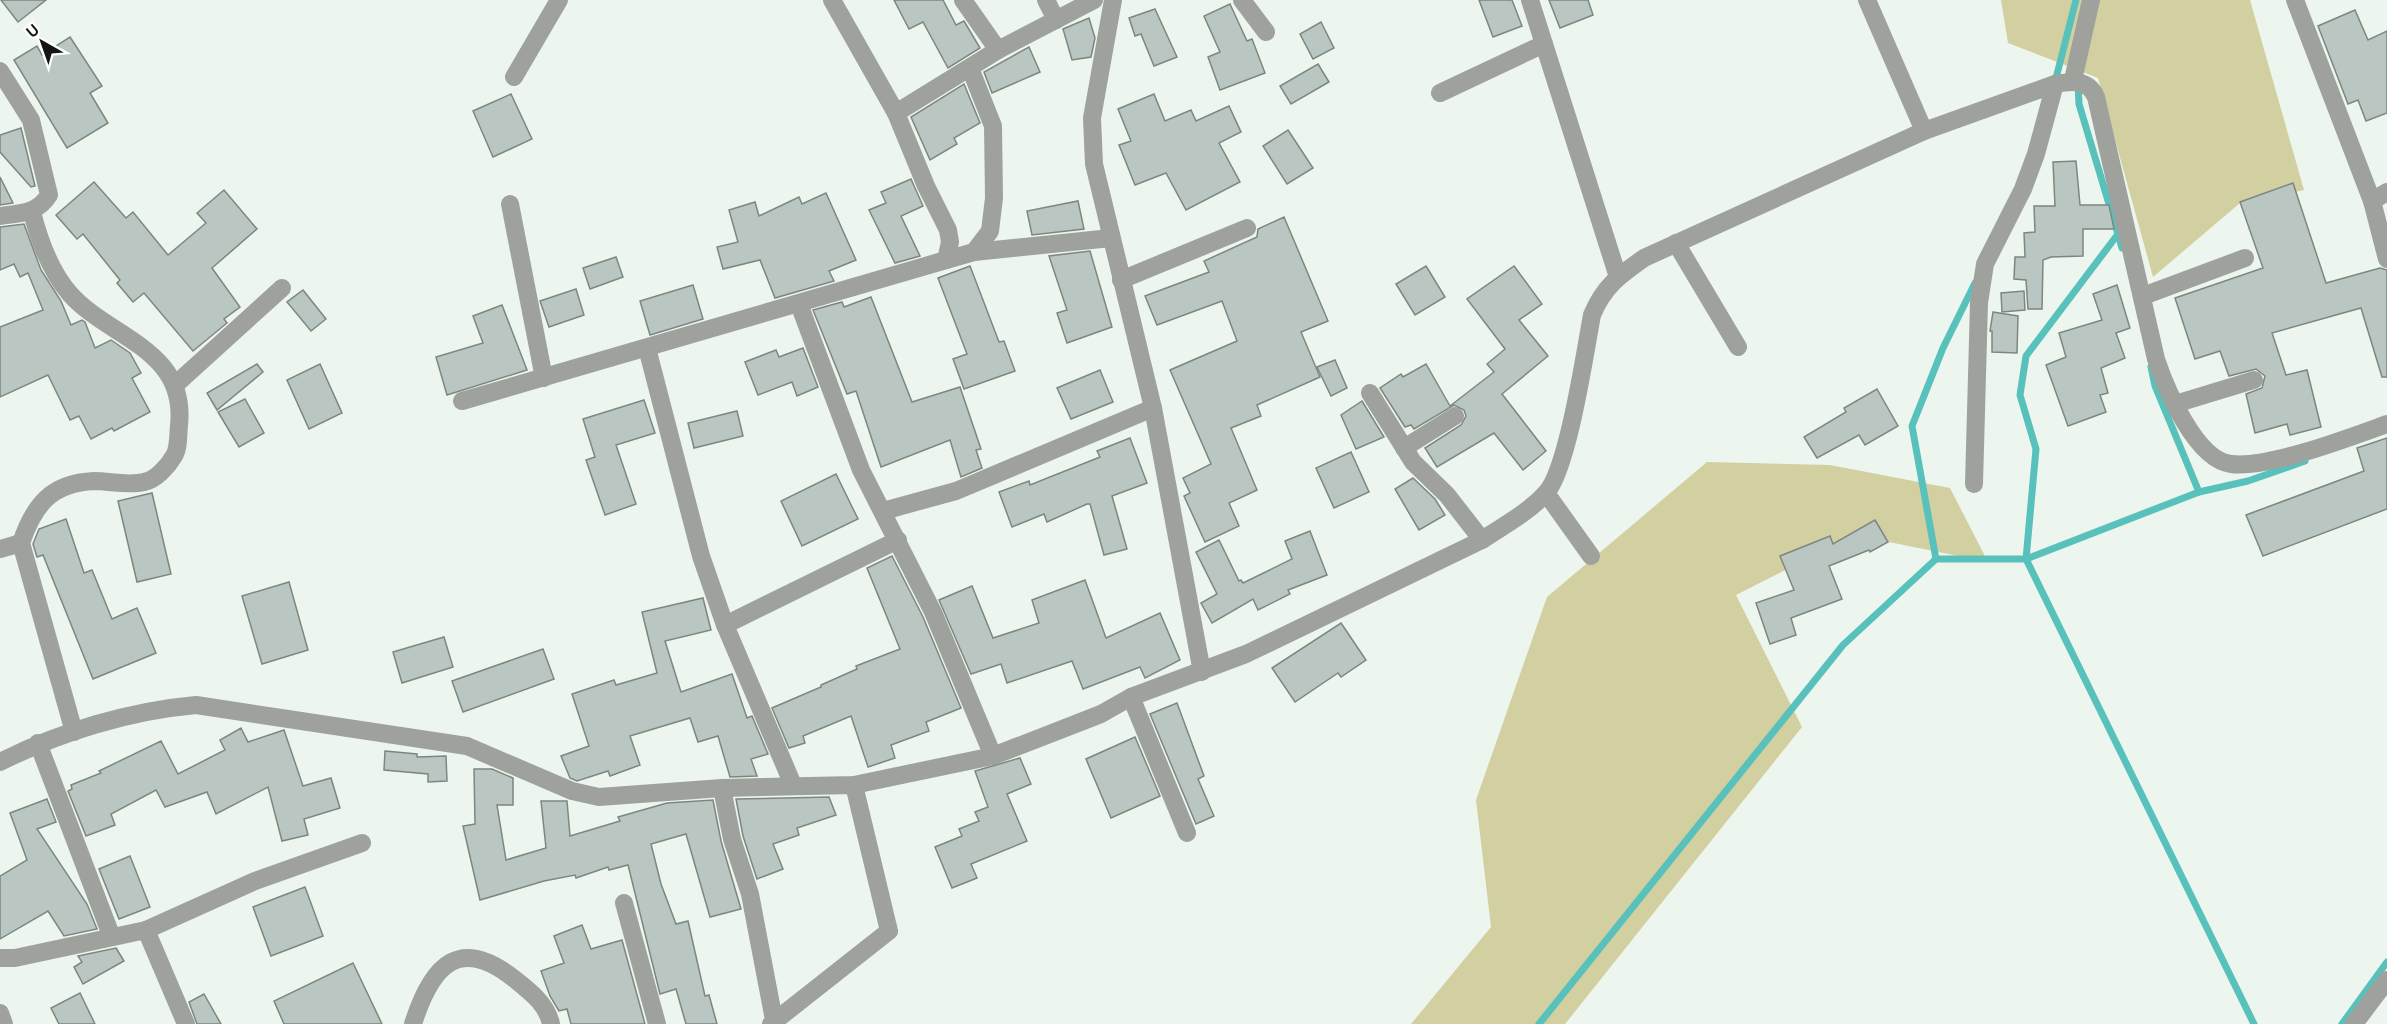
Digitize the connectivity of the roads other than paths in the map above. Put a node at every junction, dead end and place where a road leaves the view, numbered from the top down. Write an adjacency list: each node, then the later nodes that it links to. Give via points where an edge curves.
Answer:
1 (559, 0): 18 (street)
2 (832, 0): 21 (street)
3 (963, 0): 15 (street)
4 (1046, 0): 12 (street)
5 (1094, 0): 12 (street)
6 (1113, 0): 28 (street, via 1092,118 1094,164)
7 (1242, 0): 13 (street)
8 (1530, 0): 14 (street)
9 (1867, 0): 22 (street)
10 (2091, 0): 19 (street)
11 (2295, 0): 23 (street)
12 (1056, 20): 15 (street)
13 (1266, 32)
14 (1544, 44): 20 (street); 34 (street)
15 (998, 50): 16 (street)
16 (970, 68): 21 (street); 30 (street, via 993,126 994,152 990,231)
17 (0, 71): 25 (street, via 31,120 49,195)
18 (514, 76)
19 (2064, 82): 22 (street); 37 (street, via 2083,83 2096,97); 51 (street, via 2023,189 1985,264 1979,303)
20 (1440, 93)
21 (896, 113): 33 (street, via 948,230)
22 (1924, 131): 29 (street)
23 (2380, 196): 32 (street)
24 (510, 204): 41 (street)
25 (32, 212): 26 (street); 43 (street, via 37,235 70,295 133,339 165,368)
26 (0, 216)
27 (1247, 228): 35 (street)
28 (1111, 238): 30 (street); 35 (street)
29 (1676, 243): 34 (street, via 1644,258); 39 (street)
30 (974, 252): 33 (street)
31 (2245, 258): 37 (street)
32 (2387, 259)
33 (946, 260): 38 (street)
34 (1618, 277): 52 (street, via 1600,295 1592,315 1564,452)
35 (1121, 279): 47 (street)
36 (282, 288): 43 (street)
37 (2143, 296): 46 (street, via 2156,359)
38 (800, 304): 40 (street); 53 (street, via 861,470)
39 (1738, 347)
40 (647, 348): 41 (street); 59 (street, via 701,556)
41 (544, 378): 45 (street)
42 (2254, 380): 46 (street)
43 (175, 385): 56 (street, via 180,413 176,454 160,473 145,482 92,481 54,491 30,515)
44 (1370, 393): 50 (street)
45 (462, 401)
46 (2175, 404): 49 (street, via 2207,451 2230,464 2264,462)
47 (1153, 408): 53 (street, via 956,491); 60 (street)
48 (1455, 416): 50 (street)
49 (2387, 424)
50 (1404, 448): 55 (street)
51 (1974, 484)
52 (1546, 493): 55 (street); 58 (street)
53 (883, 511): 54 (street)
54 (898, 540): 59 (street); 64 (street, via 933,612)
55 (1482, 540): 60 (street)
56 (21, 543): 57 (street); 62 (street)
57 (0, 549)
58 (1591, 556)
59 (725, 625): 66 (street)
60 (1202, 672): 61 (street)
61 (1131, 697): 64 (street, via 1101,714); 69 (street)
62 (74, 732): 63 (street); 68 (street, via 158,708 196,705 466,746 572,791 599,797)
63 (38, 743): 65 (street); 73 (street)
64 (993, 756): 67 (street)
65 (0, 762)
66 (793, 785): 67 (street); 68 (street)
67 (854, 785): 77 (street, via 889,931)
68 (722, 788): 77 (street, via 732,839 750,894)
69 (1187, 833)
70 (362, 843): 72 (street, via 255,881)
71 (624, 903): 82 (street)
72 (146, 930): 73 (street); 79 (street)
73 (111, 935): 74 (street, via 15,958)
74 (0, 958)
75 (2387, 980): 83 (street)
76 (0, 1013): 78 (street)
77 (772, 1022)
78 (4, 1024)
79 (186, 1024)
80 (413, 1024): 81 (street, via 422,995 433,977 466,956 480,959 514,979 537,998)
81 (551, 1024)
82 (657, 1024)
83 (2354, 1024)

